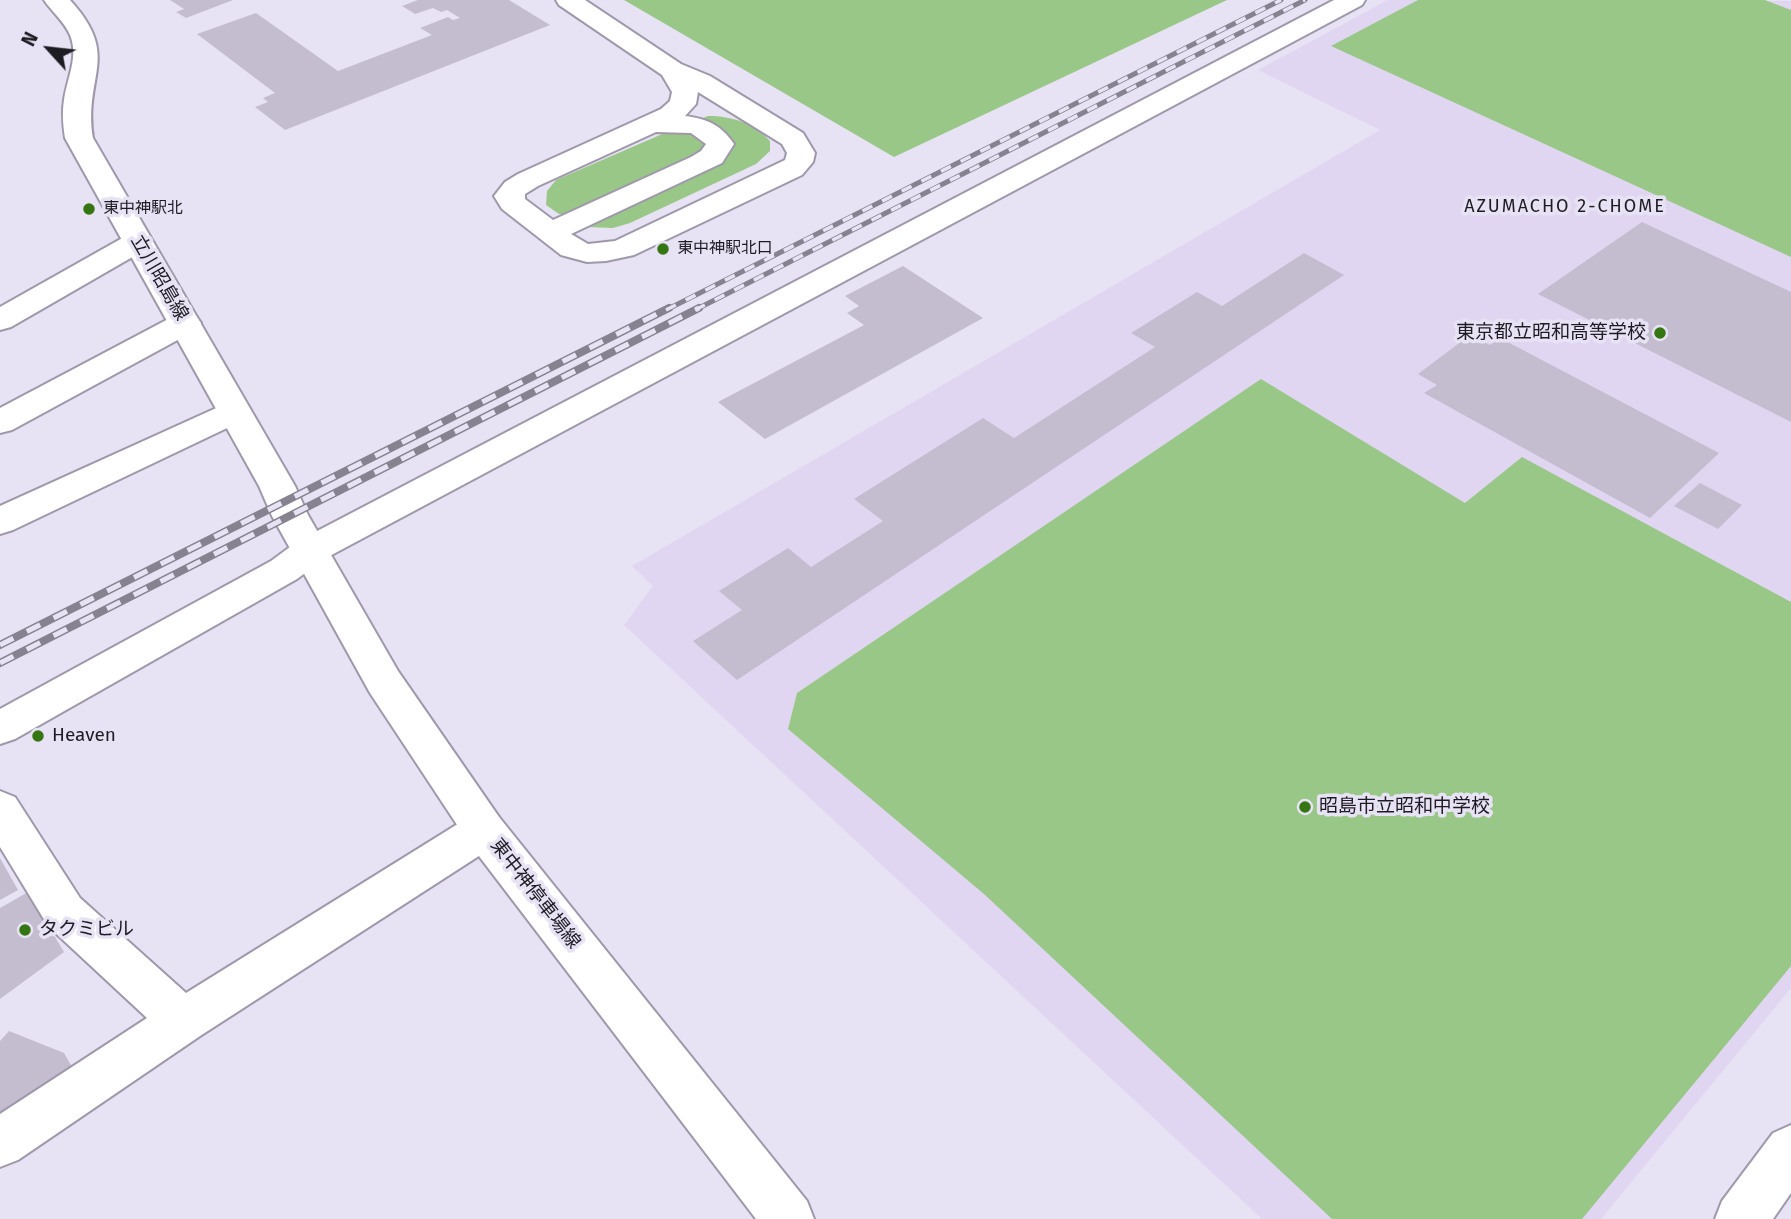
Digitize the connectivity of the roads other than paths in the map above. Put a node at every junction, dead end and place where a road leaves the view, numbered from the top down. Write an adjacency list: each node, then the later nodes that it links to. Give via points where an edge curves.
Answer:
1 (56, 0): 8 (street, 立川昭島線, via 84,33 86,70 75,123 79,138)
2 (568, 0): 4 (street)
3 (1353, 0): 14 (street)
4 (672, 70): 5 (street); 6 (street, via 685,92 683,104)
5 (752, 114): 6 (street, via 712,110); 7 (street, via 799,146 799,162 792,169 623,249 587,253 572,249)
6 (662, 120): 7 (street, via 515,188 509,196 512,203); 7 (street, via 712,132 720,144 712,157 701,163)
7 (550, 232)
8 (137, 242): 9 (street); 10 (street, 立川昭島線)
9 (0, 320)
10 (185, 323): 11 (street, 立川昭島線); 12 (street)
11 (234, 411): 13 (street); 14 (street, 立川昭島線)
12 (0, 422)
13 (0, 521)
14 (311, 550): 15 (street, via 284,570); 17 (street, 東中神停車場線, via 384,682)
15 (0, 729)
16 (0, 809): 18 (street, via 64,912)
17 (484, 830): 18 (street); 22 (street, 東中神停車場線)
18 (183, 1021): 19 (street)
19 (0, 1143)
20 (1791, 1150): 21 (street)
21 (1754, 1214)
22 (788, 1219)

